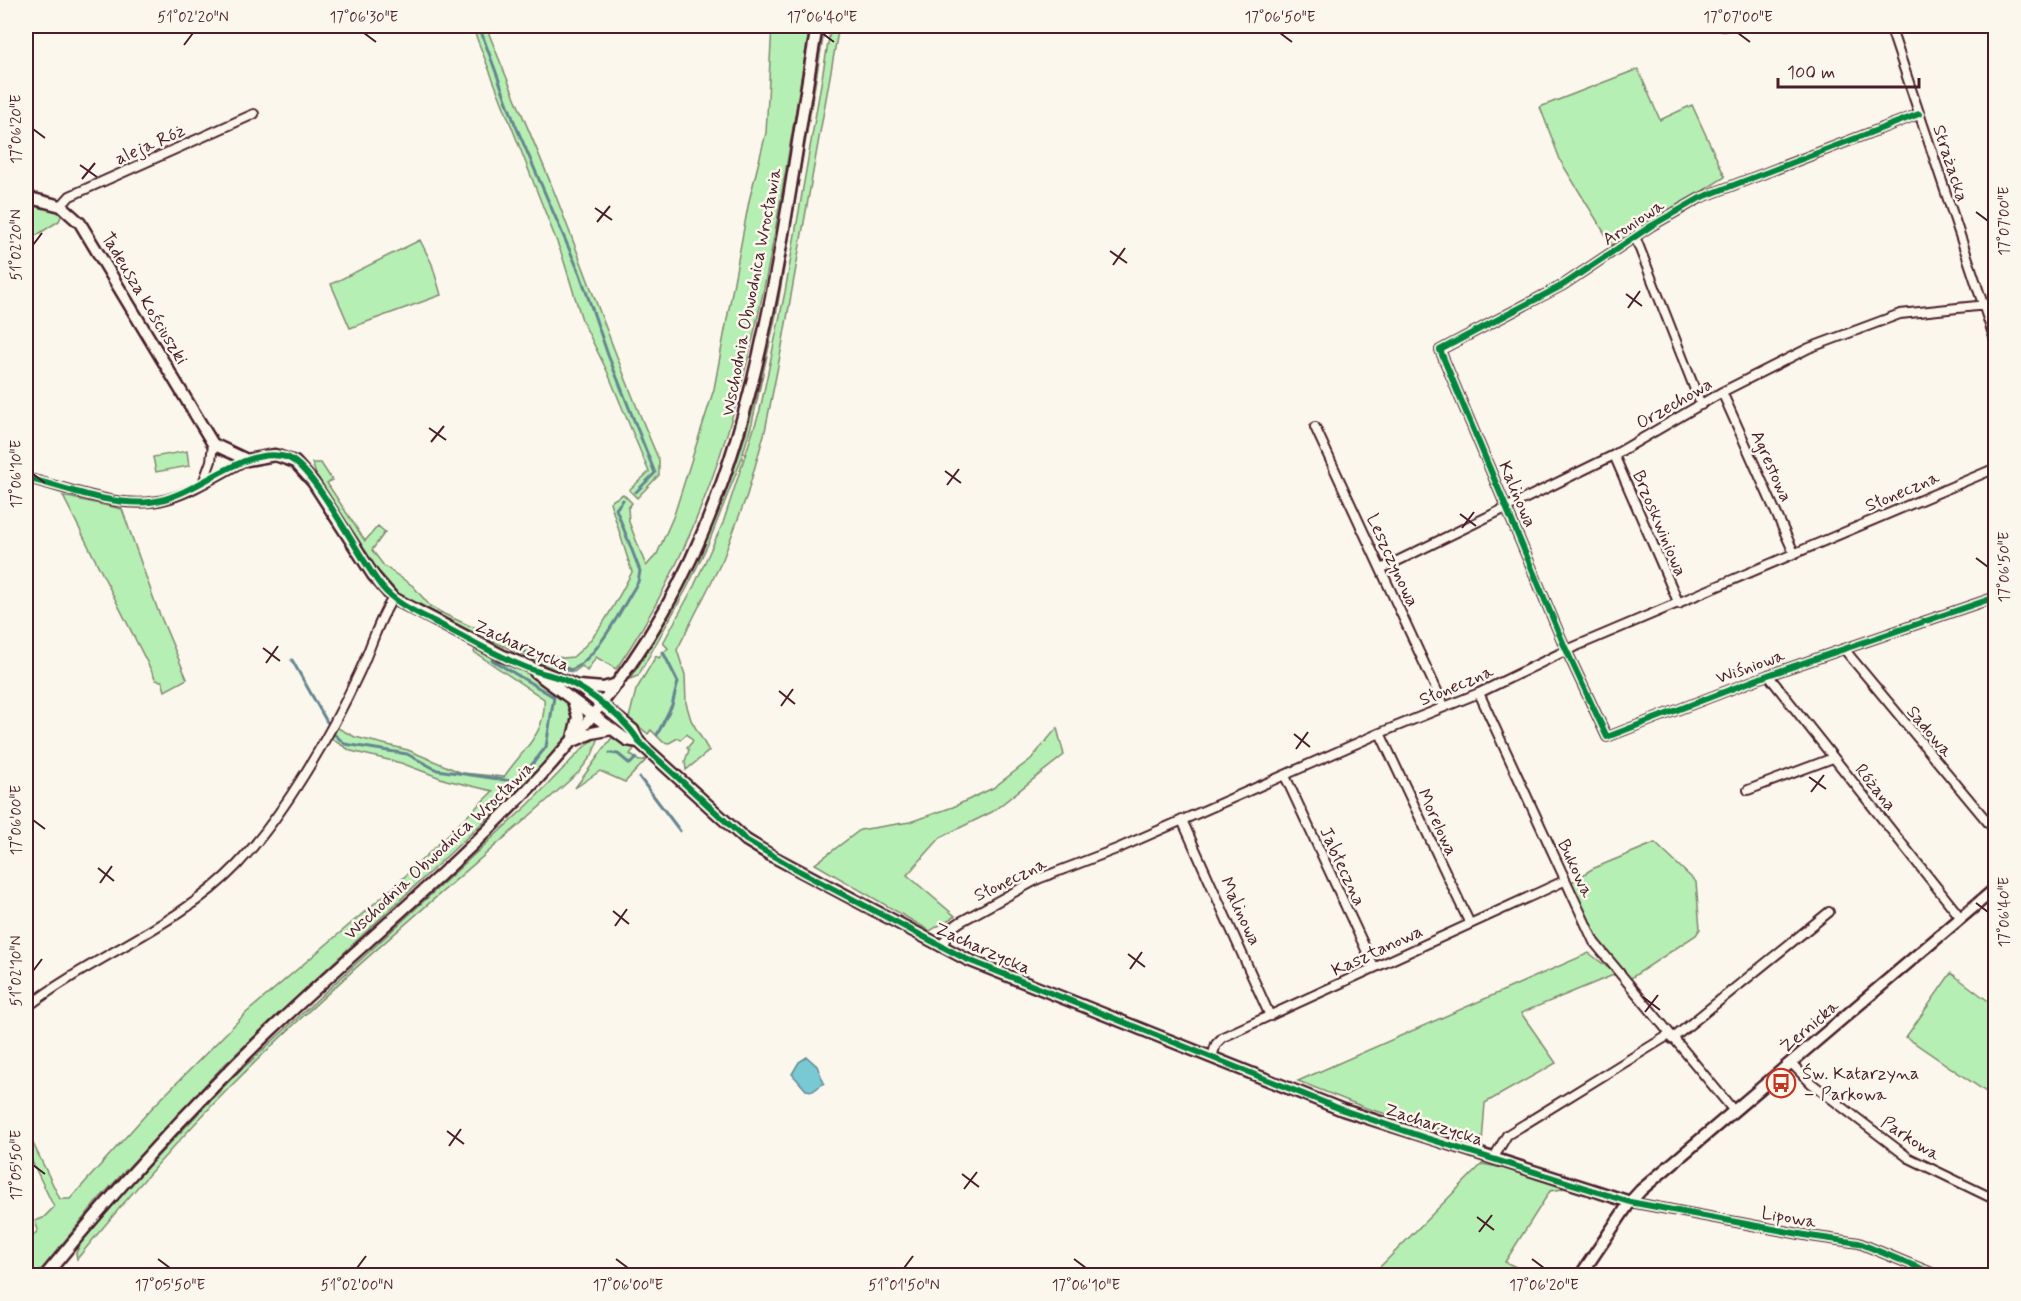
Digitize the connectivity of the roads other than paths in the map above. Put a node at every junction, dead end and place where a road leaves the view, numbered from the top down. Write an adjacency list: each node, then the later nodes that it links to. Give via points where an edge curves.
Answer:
1 (817, 26): 31 (street, Wschodnia Obwodnica Wrocławia, via 760,350 738,437 714,506 678,585)
2 (1890, 26): 4 (street, Strażacka)
3 (254, 114): 6 (street, aleja Róż, via 70,196)
4 (1919, 114): 7 (street, Aroniowa, via 1700,198); 9 (street, Strażacka)
5 (26, 197): 6 (street, Tadeusza Kościuszki)
6 (61, 206): 15 (street, Tadeusza Kościuszki, via 80,223)
7 (1636, 239): 11 (street, Aroniowa, via 1563,285); 13 (street)
8 (1995, 304): 9 (street, Orzechowa)
9 (1981, 307): 10 (street, Strażacka); 12 (street, Orzechowa, via 1900,314 1809,348)
10 (1995, 344)
11 (1440, 350): 21 (street, Kalinowa)
12 (1722, 392): 13 (street, Orzechowa); 22 (street, Agrestowa)
13 (1701, 405): 16 (street, Orzechowa)
14 (1315, 427): 23 (street, Leszczynowa)
15 (213, 444): 17 (street); 20 (street)
16 (1614, 455): 21 (street, Orzechowa); 26 (street, Brzoskwiniowa)
17 (247, 460): 20 (street); 25 (street, via 275,455 302,467 373,575)
18 (1995, 468): 22 (street, Słoneczna)
19 (26, 478): 20 (street, via 134,502 165,500)
20 (203, 483)
21 (1507, 507): 23 (street, Orzechowa); 28 (street, Kalinowa)
22 (1794, 553): 26 (street, Słoneczna)
23 (1381, 569): 36 (street, Leszczynowa)
24 (1995, 597): 27 (street, Wiśniowa)
25 (393, 598): 29 (street, Zacharzycka); 54 (street, via 327,735 279,811 237,865 172,917)
26 (1679, 604): 28 (street, Słoneczna)
27 (1844, 648): 30 (street, Wiśniowa); 46 (street, Sadowa)
28 (1567, 650): 30 (street, Wiśniowa, via 1607,737); 33 (street, Słoneczna)
29 (533, 670): 32 (street, Zacharzycka); 34 (street, Zacharzycka)
30 (1768, 675): 42 (street, Różana)
31 (617, 684): 32 (street, via 603,688); 35 (street, Wschodnia Obwodnica Wrocławia)
32 (576, 685): 35 (street, Zacharzycka)
33 (1479, 693): 36 (street, Słoneczna); 47 (street, Bukowa)
34 (573, 700): 37 (street, Zacharzycka); 40 (street, via 578,717)
35 (602, 705): 37 (street, Wschodnia Obwodnica Wrocławia); 41 (street, Zacharzycka, via 633,730)
36 (1444, 706): 39 (street, Słoneczna)
37 (594, 715): 38 (street, Zacharzycka); 40 (street, Wschodnia Obwodnica Wrocławia)
38 (612, 729): 40 (street); 41 (street, Zacharzycka, via 627,740)
39 (1380, 733): 43 (street, Słoneczna); 51 (street, Morelowa)
40 (573, 741): 63 (street, Wschodnia Obwodnica Wrocławia, via 514,806 210,1089 122,1183)
41 (639, 742): 52 (street, Zacharzycka, via 746,840)
42 (1833, 758): 44 (street); 50 (street, Różana)
43 (1285, 776): 45 (street, Słoneczna); 53 (street, Jabłeczna)
44 (1748, 790)
45 (1182, 820): 52 (street, Słoneczna, via 1038,879 970,915 953,927); 55 (street, Malinowa)
46 (1995, 832)
47 (1564, 881): 51 (street, Kasztanowa); 56 (street, Bukowa, via 1594,942)
48 (1995, 888): 50 (street, Żernicka)
49 (1829, 912): 56 (street)
50 (1961, 918): 58 (street, Żernicka)
51 (1470, 924): 53 (street, Kasztanowa)
52 (941, 947): 57 (street, Zacharzycka)
53 (1374, 968): 55 (street, Kasztanowa)
54 (26, 1008)
55 (1270, 1016): 57 (street, Kasztanowa, via 1224,1037 1216,1044)
56 (1671, 1037): 59 (street, Bukowa); 60 (street, via 1507,1135)
57 (1212, 1057): 60 (street, Zacharzycka, via 1343,1110)
58 (1791, 1063): 59 (street, Żernicka); 61 (street, Parkowa, via 1903,1155)
59 (1734, 1111): 62 (street, Żernicka)
60 (1493, 1159): 62 (street, Zacharzycka)
61 (1995, 1200)
62 (1630, 1202): 64 (street, Żernicka); 65 (street, Lipowa, via 1859,1243)
63 (45, 1275)
64 (1580, 1275)
65 (1939, 1275)

